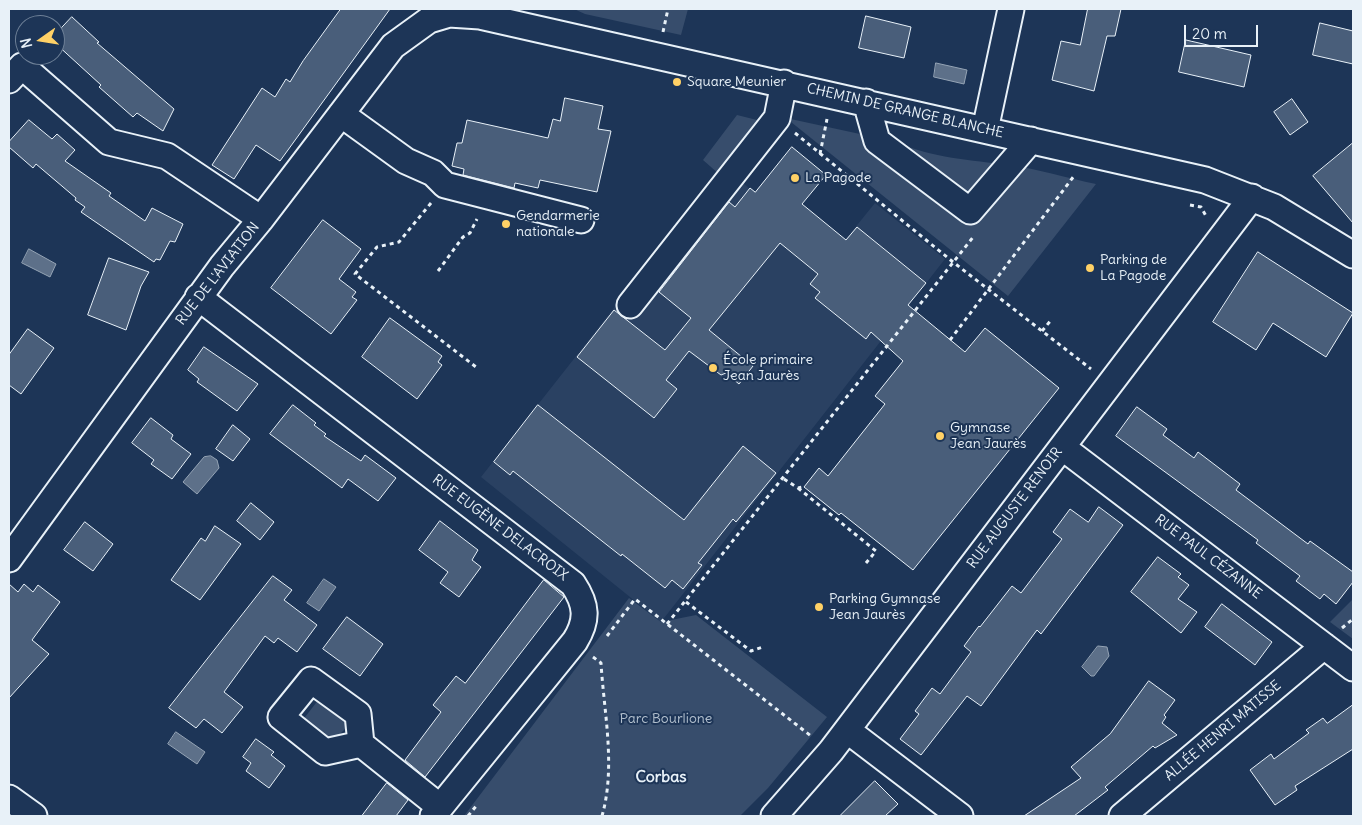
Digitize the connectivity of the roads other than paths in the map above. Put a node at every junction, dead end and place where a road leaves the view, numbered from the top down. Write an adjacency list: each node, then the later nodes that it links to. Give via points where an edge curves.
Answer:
1 (1011, 9): 8 (street)
2 (446, 11): 3 (street, CHEMIN DE GRANGE BLANCHE); 7 (street, RUE DE L'AVIATION, via 393,46)
3 (533, 18): 5 (street, CHEMIN DE GRANGE BLANCHE)
4 (13, 67): 11 (street, via 109,142 167,156)
5 (784, 84): 6 (street, CHEMIN DE GRANGE BLANCHE); 15 (street, via 777,118)
6 (866, 102): 8 (street, CHEMIN DE GRANGE BLANCHE); 9 (street, via 877,140 970,211)
7 (341, 114): 11 (street, RUE DE L'AVIATION); 12 (street, via 406,161 433,173 445,185)
8 (985, 130): 9 (street, CHEMIN DE GRANGE BLANCHE)
9 (1030, 140): 10 (street, CHEMIN DE GRANGE BLANCHE, via 1205,180)
10 (1252, 197): 13 (street, CHEMIN DE GRANGE BLANCHE); 16 (street, RUE AUGUSTE RENOIR)
11 (261, 219): 14 (street, RUE DE L'AVIATION)
12 (581, 220)
13 (1353, 254)
14 (198, 297): 17 (street, RUE DE L'AVIATION); 23 (street, RUE EUGÈNE DELACROIX, via 573,584 581,596 584,627 575,641)
15 (630, 305)
16 (1062, 447): 18 (street, RUE PAUL CÉZANNE); 20 (street, RUE AUGUSTE RENOIR)
17 (9, 559)
18 (1324, 646): 19 (street, RUE PAUL CÉZANNE); 27 (street, ALLÉE HENRI MATISSE)
19 (1353, 668)
20 (847, 730): 25 (street, RUE AUGUSTE RENOIR); 26 (street)
21 (361, 744): 23 (street)
22 (9, 798): 24 (street)
23 (436, 812)
24 (34, 816)
25 (774, 816)
26 (960, 816)
27 (1122, 816)

